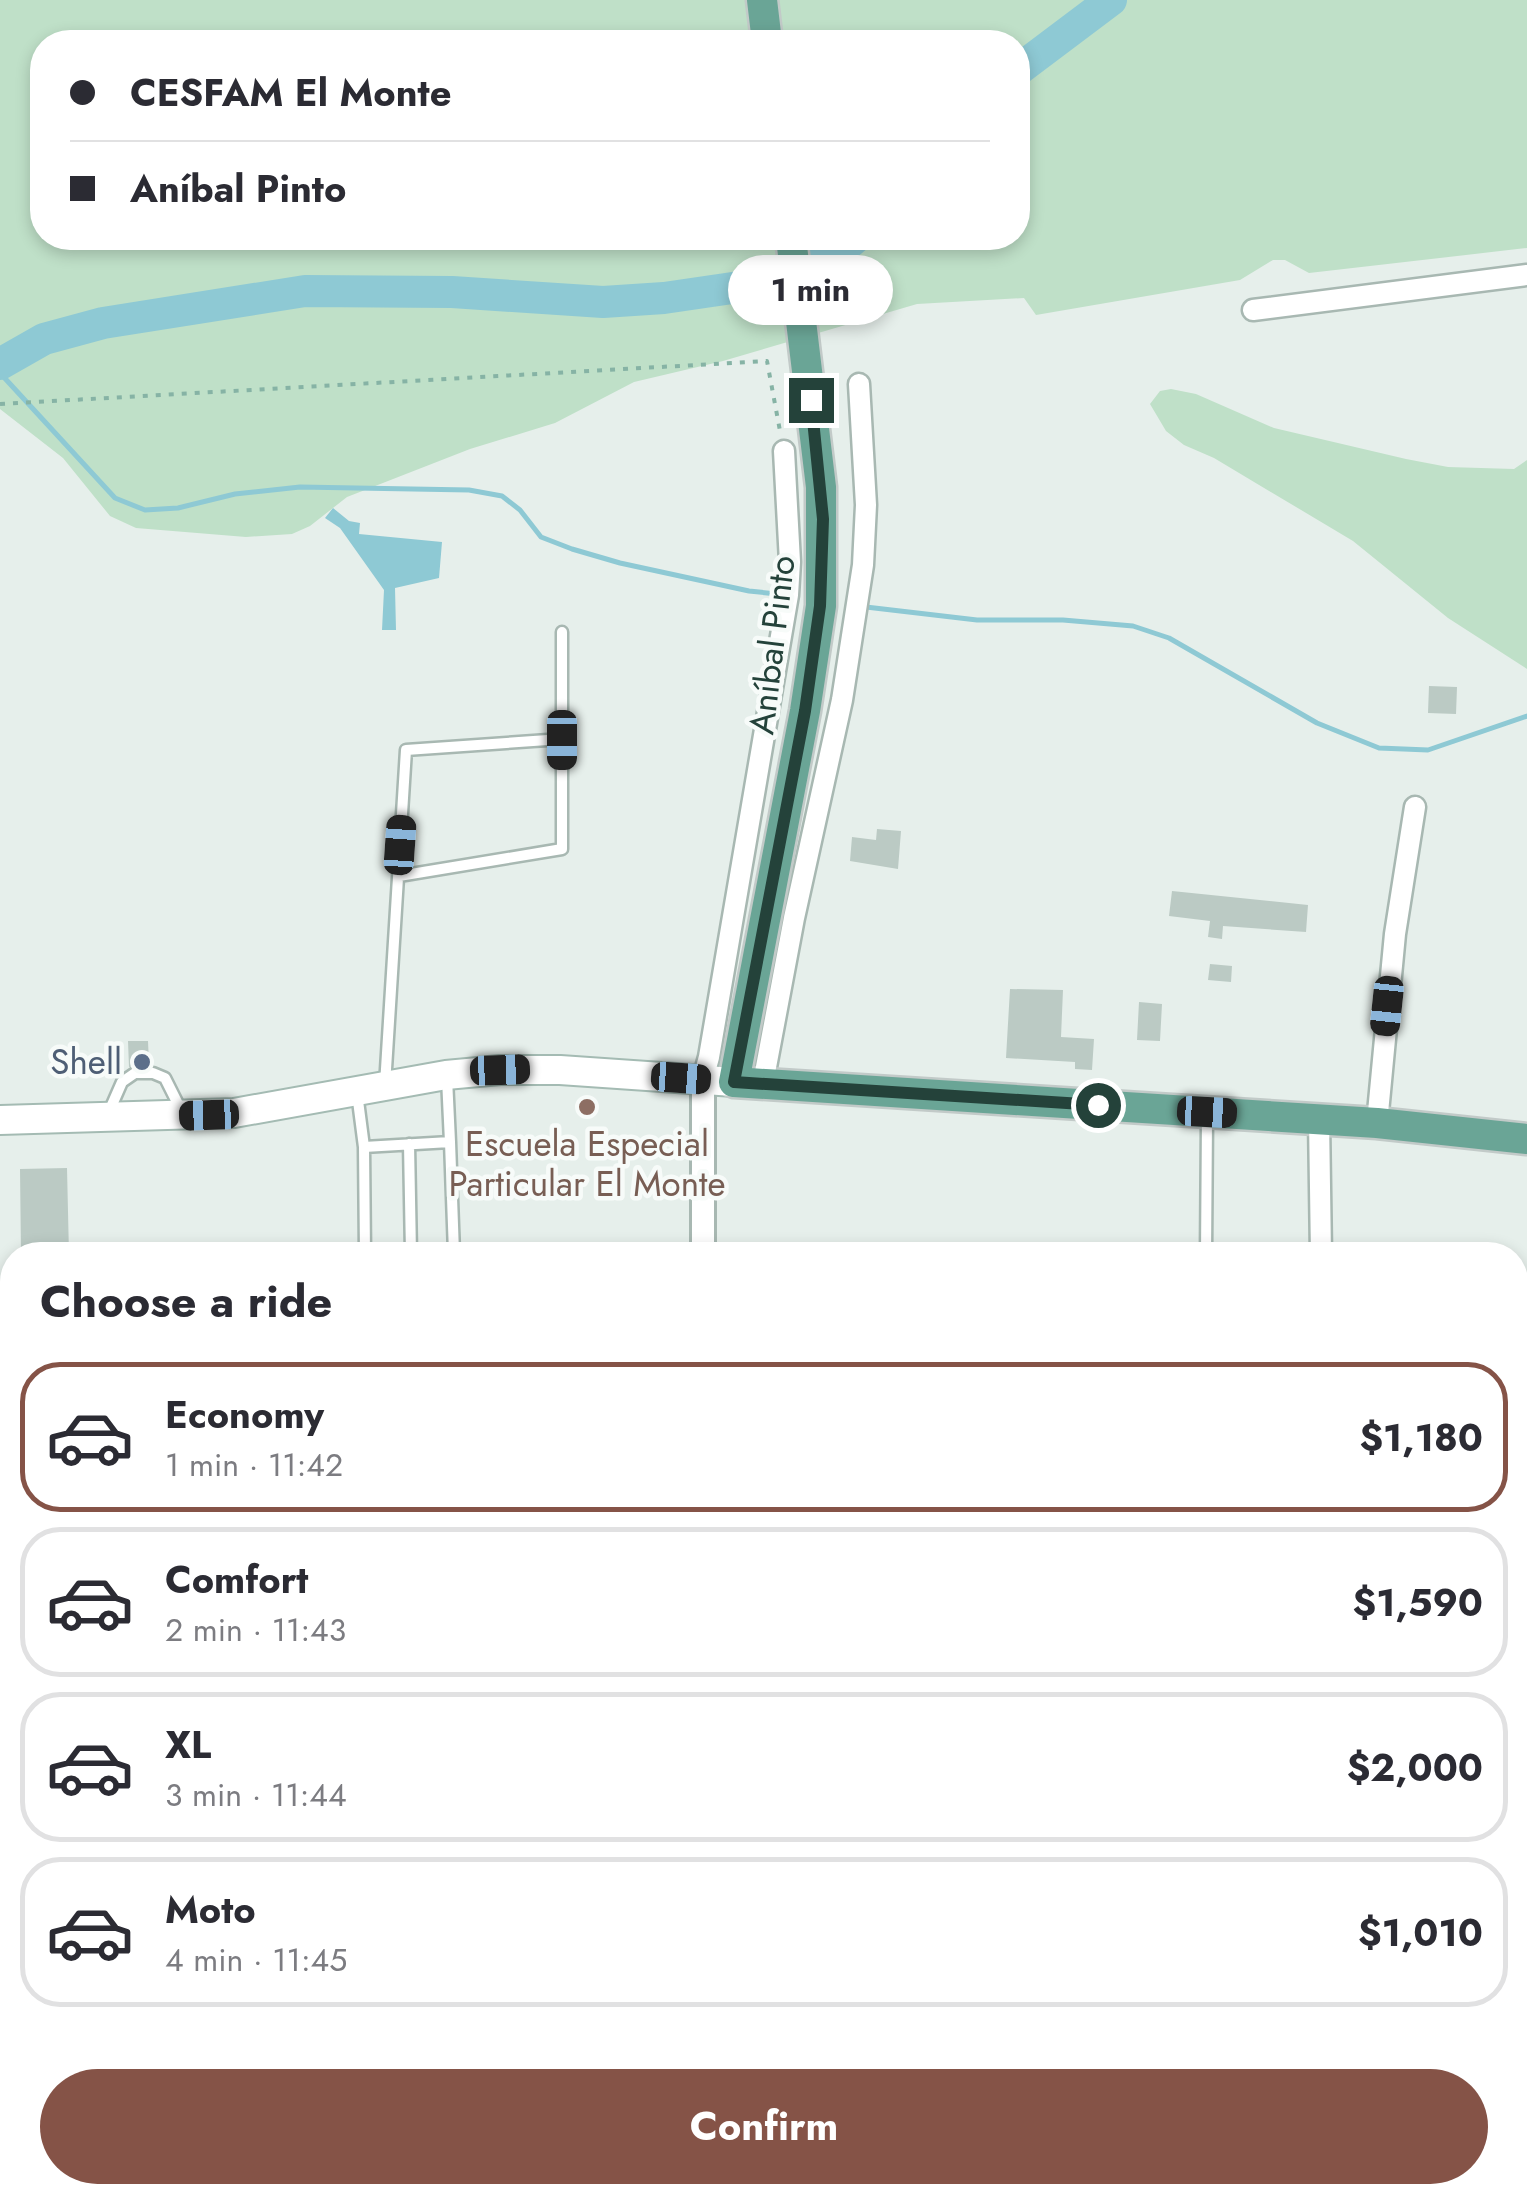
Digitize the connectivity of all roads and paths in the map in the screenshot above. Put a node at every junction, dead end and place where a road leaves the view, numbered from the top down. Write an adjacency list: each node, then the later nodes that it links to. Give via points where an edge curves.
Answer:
1 (762, 0): 2 (main road)
2 (766, 30)
3 (792, 250): 15 (main road, Aníbal Pinto, via 823,519 820,606)
4 (1527, 275): 5 (street)
5 (1253, 310)
6 (860, 384): 13 (street, Aníbal Pinto, via 863,566)
7 (0, 404): 8 (path, via 767,361)
8 (784, 451): 16 (street, Aníbal Pinto, via 788,595)
9 (562, 632): 10 (lane)
10 (562, 740): 12 (lane, via 562,849); 12 (lane, via 406,750)
11 (1415, 807): 24 (street)
12 (399, 876): 17 (lane)
13 (774, 1027): 15 (street); 15 (street, Aníbal Pinto)
14 (446, 1075): 16 (main road, via 530,1069); 17 (main road); 26 (lane)
15 (746, 1075): 16 (main road); 19 (main road)
16 (702, 1079): 32 (street, Aníbal Pinto)
17 (385, 1086): 18 (main road)
18 (357, 1092): 20 (main road); 28 (lane)
19 (1207, 1112): 22 (main road); 33 (lane)
20 (183, 1116): 21 (main road); 21 (lane, via 168,1082 147,1073 122,1082)
21 (107, 1117): 23 (main road)
22 (1318, 1119): 24 (main road); 34 (street)
23 (0, 1120)
24 (1376, 1123): 25 (main road)
25 (1527, 1139)
26 (450, 1142): 27 (lane); 31 (lane)
27 (408, 1144): 28 (lane); 30 (lane)
28 (364, 1147): 29 (lane)
29 (365, 1242)
30 (411, 1242)
31 (454, 1242)
32 (704, 1242)
33 (1206, 1242)
34 (1321, 1242)

